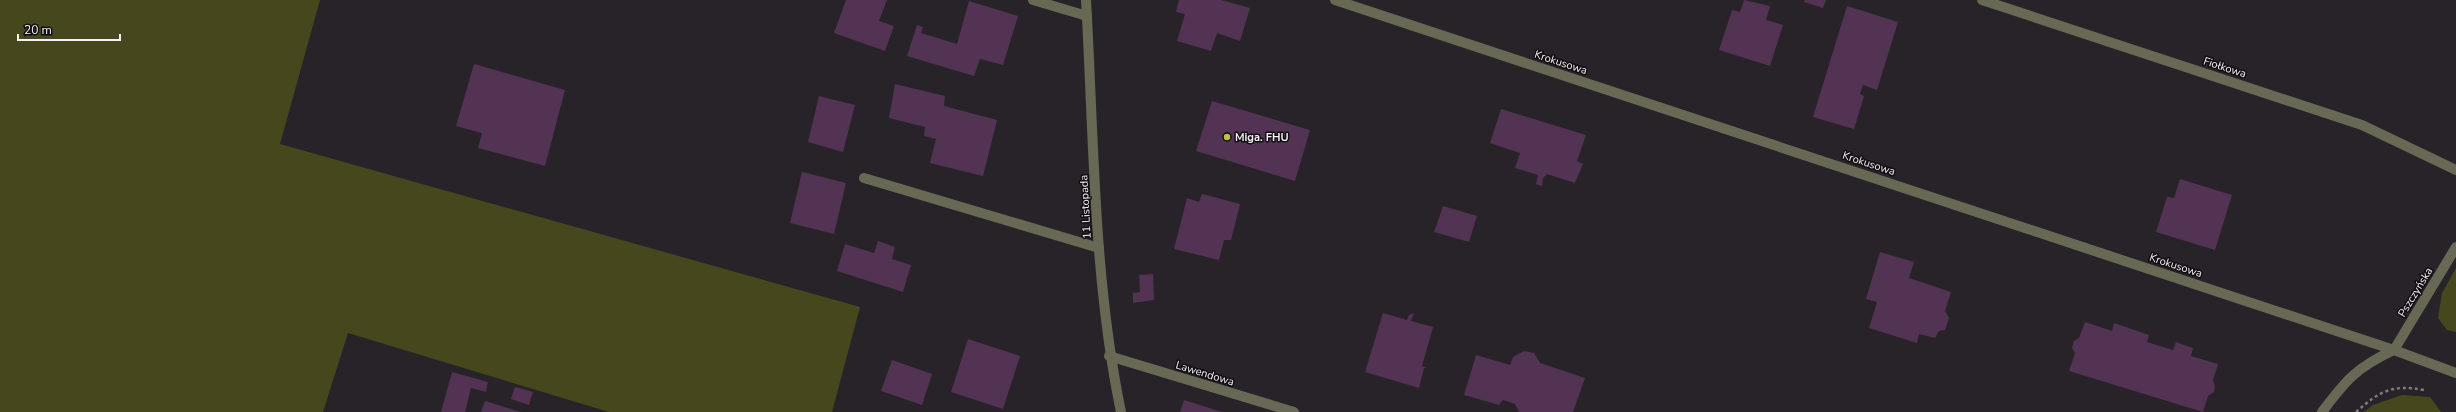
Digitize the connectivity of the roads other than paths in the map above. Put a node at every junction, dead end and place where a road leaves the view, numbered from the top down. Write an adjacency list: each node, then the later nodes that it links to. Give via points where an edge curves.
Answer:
1 (1033, 0): 5 (street)
2 (1086, 0): 5 (street, 11 Listopada)
3 (1335, 0): 10 (street, Krokusowa)
4 (1982, 0): 6 (street, Fiołkowa, via 2362,125)
5 (1087, 16): 9 (street, 11 Listopada)
6 (2456, 170)
7 (864, 178): 9 (street)
8 (2456, 247): 10 (street, Pszczyńska)
9 (1099, 248): 11 (street, 11 Listopada)
10 (2394, 350): 12 (street); 15 (street, via 2373,360 2347,380)
11 (1109, 356): 13 (street, 11 Listopada); 14 (street, Lawendowa)
12 (2456, 373)
13 (1121, 412)
14 (1294, 412)
15 (2322, 412)

